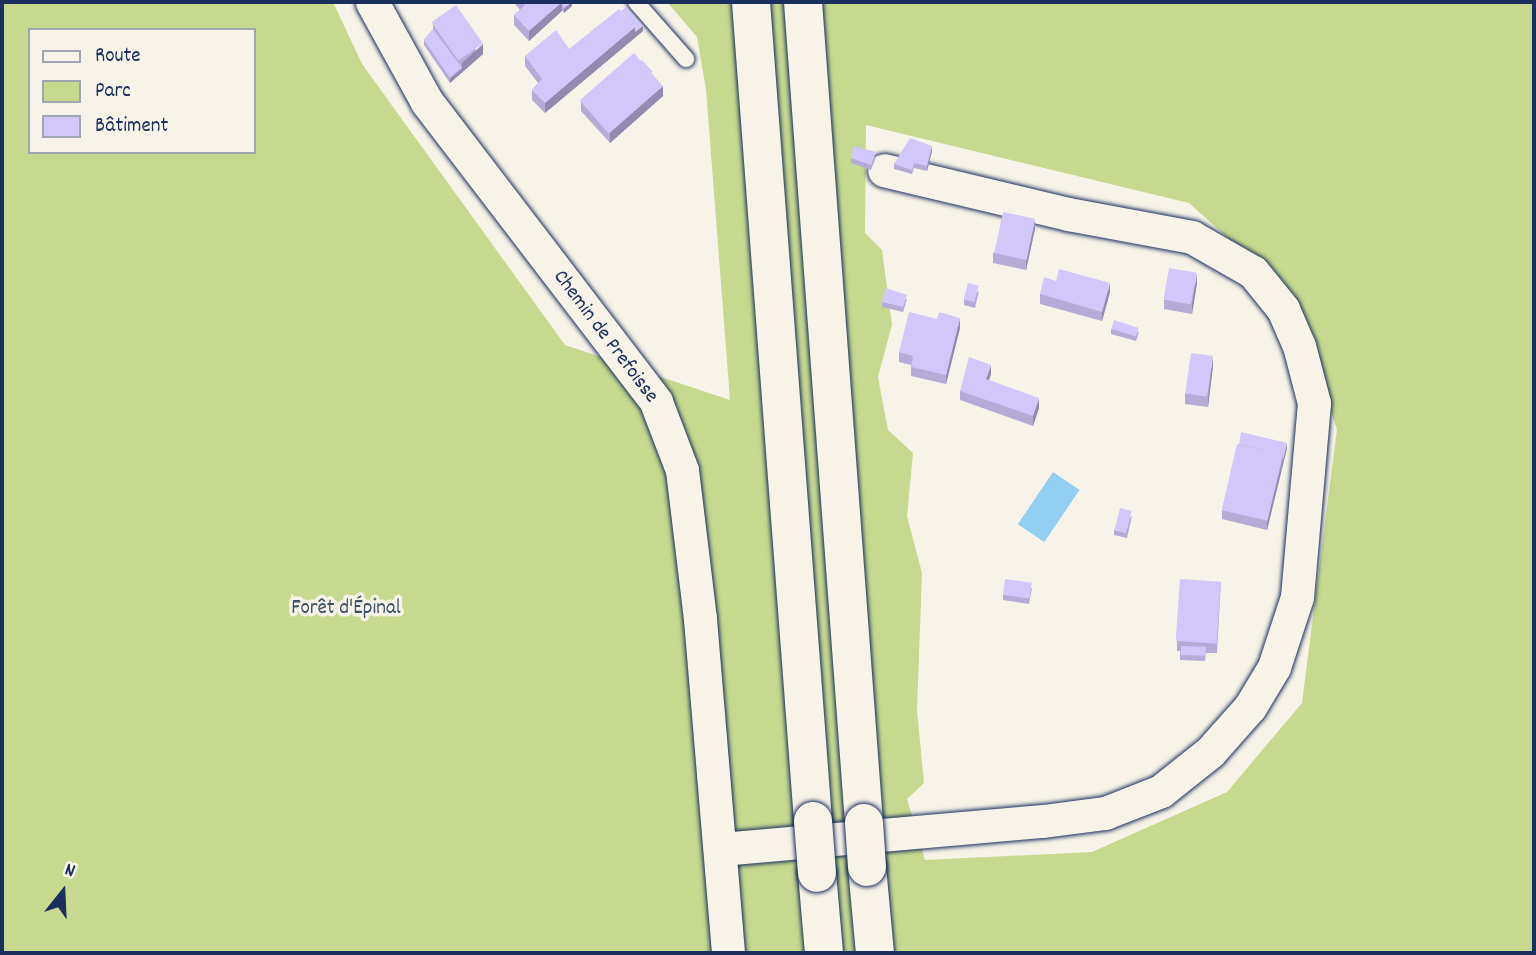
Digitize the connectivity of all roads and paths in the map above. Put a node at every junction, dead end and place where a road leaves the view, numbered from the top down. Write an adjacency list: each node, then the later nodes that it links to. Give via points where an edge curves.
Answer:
1 (372, 2): 7 (street, Chemin de Prefoisse, via 427,102 656,402 682,470)
2 (636, 2): 5 (lane)
3 (751, 2): 9 (highway, bridge)
4 (803, 2): 10 (highway, bridge)
5 (686, 59)
6 (884, 170): 7 (street, via 1068,214 1192,237 1253,272 1283,309 1299,346 1314,403 1297,597 1274,667 1251,707 1210,752 1161,791 1105,813)
7 (721, 849): 8 (street, Chemin de Prefoisse)
8 (728, 953)
9 (824, 953)
10 (875, 953)

